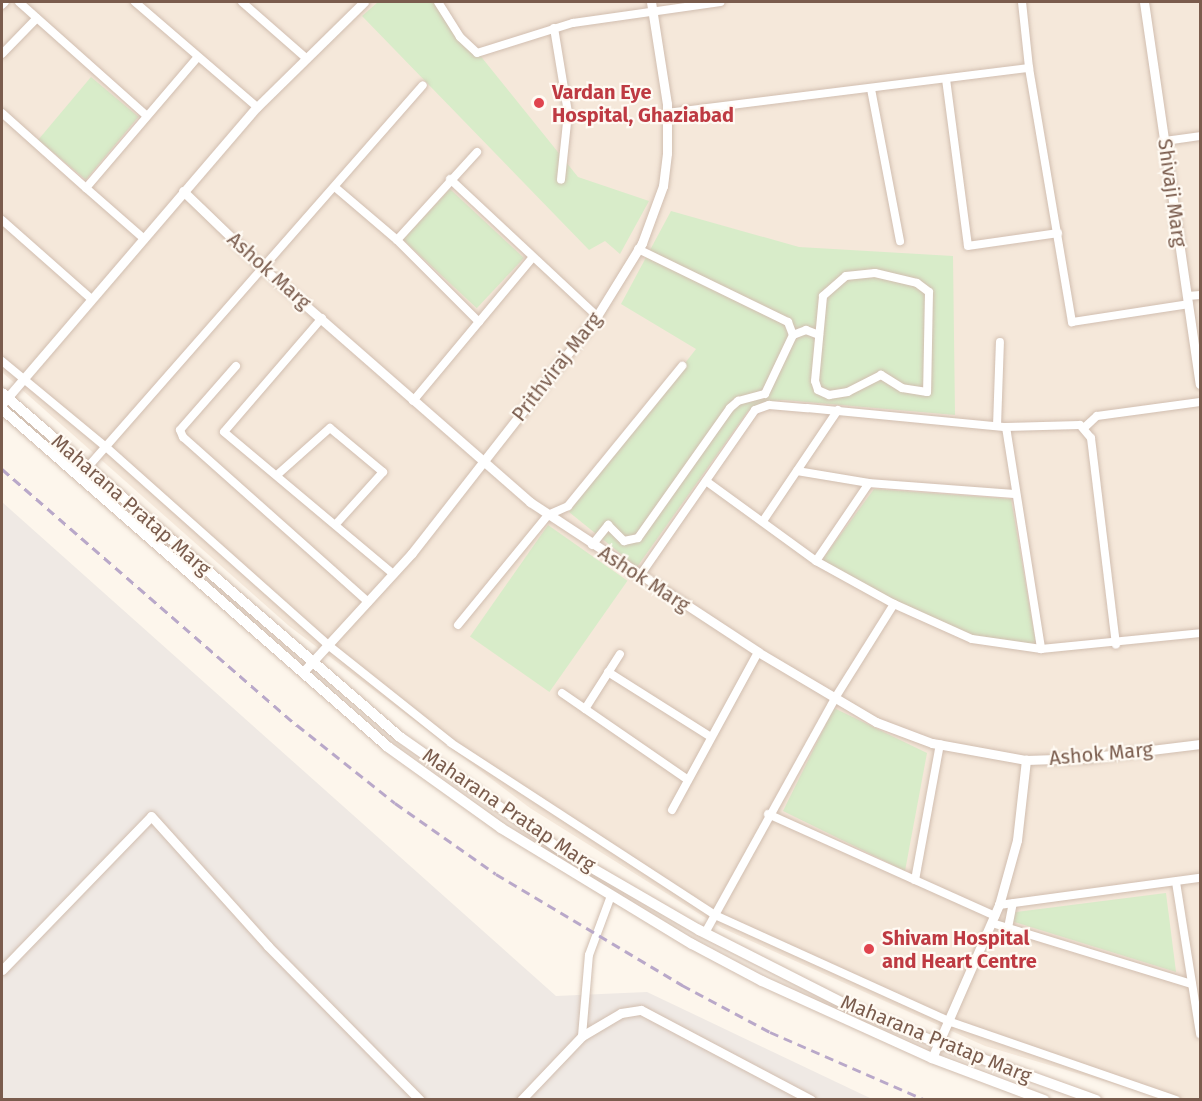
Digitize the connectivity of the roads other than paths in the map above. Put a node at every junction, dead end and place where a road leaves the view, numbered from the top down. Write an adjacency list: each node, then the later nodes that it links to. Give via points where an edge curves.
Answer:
1 (5, 2): 10 (street)
2 (19, 2): 12 (street)
3 (135, 2): 15 (street)
4 (242, 2): 16 (street)
5 (364, 2): 16 (street)
6 (438, 2): 13 (street, via 460,37 477,53)
7 (721, 2): 11 (street)
8 (1022, 2): 17 (street)
9 (1144, 2): 26 (street, Shivaji Marg)
10 (2, 5)
11 (651, 6): 13 (street); 23 (street, Prithviraj Marg)
12 (37, 18): 14 (street); 24 (street)
13 (555, 28): 29 (street, via 568,113)
14 (2, 54)
15 (198, 57): 21 (street); 24 (street)
16 (306, 58): 21 (street)
17 (1029, 68): 18 (street); 34 (street)
18 (946, 80): 20 (street); 34 (street, via 968,246)
19 (423, 85): 30 (street)
20 (872, 89): 23 (street); 37 (street)
21 (257, 106): 32 (street)
22 (2, 113): 31 (street)
23 (667, 113): 38 (street, Prithviraj Marg, via 663,186)
24 (147, 116): 31 (street)
25 (1200, 136): 26 (street)
26 (1165, 141): 43 (street, Shivaji Marg)
27 (477, 152): 28 (street)
28 (450, 179): 36 (street); 39 (street)
29 (561, 180)
30 (336, 188): 36 (street); 40 (street)
31 (86, 189): 35 (street)
32 (183, 191): 35 (street); 40 (street, Ashok Marg)
33 (2, 220): 42 (street)
34 (1058, 233): 43 (street, via 1072,322)
35 (142, 237): 42 (street)
36 (397, 240): 46 (street)
37 (900, 241)
38 (638, 249): 44 (street, Prithviraj Marg); 47 (street, via 788,322)
39 (533, 257): 44 (street); 46 (street)
40 (264, 269): 45 (street, Ashok Marg); 61 (street)
41 (1200, 295): 43 (street)
42 (89, 297): 53 (street)
43 (1188, 300): 54 (street, Shivaji Marg)
44 (597, 316): 62 (street, Prithviraj Marg)
45 (322, 318): 56 (street, Ashok Marg); 65 (street, via 224,432)
46 (479, 322): 56 (street)
47 (793, 334): 48 (street, via 806,330); 72 (street, via 765,394 738,400 730,408 638,538 624,540 608,525)
48 (819, 334): 48 (street, via 823,296 846,276 875,273 918,283 928,292 927,392 902,388 881,375 848,392 829,395 818,390 815,381)
49 (1000, 342): 59 (street)
50 (2, 361): 53 (street)
51 (236, 366): 76 (street, via 180,430 183,438)
52 (682, 366): 69 (street, via 568,506)
53 (23, 380): 55 (street); 61 (street)
54 (1200, 384)
55 (3, 401): 63 (main road, Maharana Pratap Marg); 86 (main road, Maharana Pratap Marg)
56 (413, 401): 62 (street, Ashok Marg)
57 (1200, 402): 60 (street, via 1097,416)
58 (838, 410): 59 (street); 64 (street); 66 (street, via 769,405 755,410)
59 (1002, 426): 60 (street); 68 (street)
60 (1084, 427): 80 (street, via 1091,438)
61 (106, 447): 63 (street); 81 (street)
62 (483, 463): 69 (street, Ashok Marg); 74 (street, Prithviraj Marg)
63 (87, 468): 85 (main road, Maharana Pratap Marg)
64 (797, 471): 67 (street); 70 (street)
65 (278, 475): 71 (street); 71 (street, via 330,428 383,472)
66 (706, 481): 70 (street); 75 (street)
67 (869, 483): 68 (street); 73 (street)
68 (1014, 494): 82 (street)
69 (548, 515): 72 (street, Ashok Marg); 78 (street)
70 (763, 521): 73 (street)
71 (336, 524): 74 (street)
72 (592, 545): 75 (street, Ashok Marg)
73 (816, 561): 77 (street)
74 (393, 574): 76 (street, Prithviraj Marg)
75 (639, 577): 83 (street, Ashok Marg)
76 (368, 602): 81 (street, Prithviraj Marg)
77 (894, 604): 82 (street, via 972,639); 89 (street)
78 (458, 625)
79 (1200, 633): 80 (street)
80 (1116, 644): 82 (street)
81 (328, 645): 85 (street, Prithviraj Marg); 104 (street, via 451,743)
82 (1041, 649)
83 (758, 652): 89 (street, Ashok Marg); 91 (street)
84 (620, 654): 87 (street)
85 (311, 661): 86 (street, Prithviraj Marg); 107 (main road, Maharana Pratap Marg, via 400,737 561,850)
86 (303, 672): 101 (main road, Maharana Pratap Marg, via 388,747)
87 (608, 672): 90 (street); 91 (street)
88 (562, 693): 90 (street)
89 (835, 698): 92 (street, Ashok Marg, via 876,722); 97 (street)
90 (585, 709): 95 (street)
91 (711, 737): 95 (street)
92 (940, 744): 94 (street, Ashok Marg); 99 (street)
93 (1200, 744): 94 (street, Ashok Marg, via 1086,758)
94 (1026, 760): 103 (street, via 1017,840)
95 (688, 780): 96 (street)
96 (672, 810)
97 (768, 814): 99 (street); 104 (street)
98 (1200, 878): 100 (street)
99 (915, 880): 105 (street)
100 (1176, 882): 102 (street); 109 (street)
101 (611, 896): 112 (street, via 589,955); 114 (main road, Maharana Pratap Marg, via 762,981)
102 (1013, 903): 103 (street); 106 (street)
103 (999, 905): 105 (street)
104 (715, 915): 107 (street); 110 (street)
105 (994, 920): 106 (street); 110 (street)
106 (1008, 928): 109 (street)
107 (705, 933): 113 (main road, Maharana Pratap Marg, via 845,1004)
108 (2, 970): 115 (street, via 151,816 268,946)
109 (1192, 984): 111 (street)
110 (951, 1022): 113 (street); 120 (street)
111 (1200, 1034)
112 (582, 1036): 116 (street); 117 (street, via 621,1012 641,1010)
113 (938, 1043): 114 (street); 119 (main road, Maharana Pratap Marg)
114 (932, 1058): 118 (main road, Maharana Pratap Marg)
115 (420, 1100)
116 (521, 1100)
117 (811, 1100)
118 (1044, 1100)
119 (1096, 1100)
120 (1176, 1100)

